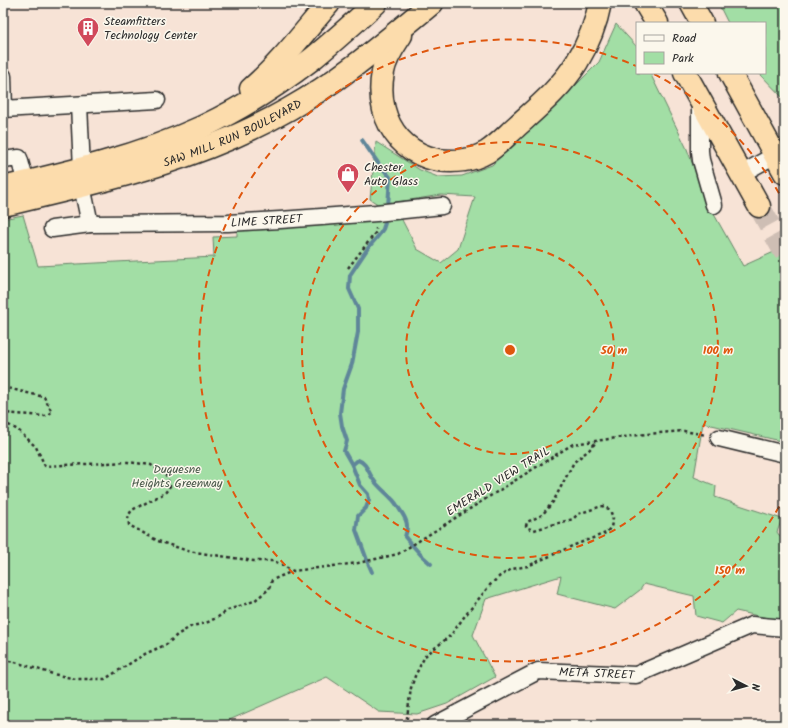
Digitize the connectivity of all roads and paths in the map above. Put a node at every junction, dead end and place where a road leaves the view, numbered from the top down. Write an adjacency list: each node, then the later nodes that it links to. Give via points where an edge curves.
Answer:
1 (329, 3): 17 (highway, via 261,81)
2 (376, 3): 17 (highway, SAW MILL RUN BOULEVARD, via 336,39 287,77)
3 (432, 3): 7 (highway, SAW MILL RUN BOULEVARD)
4 (600, 3): 7 (highway, via 585,47 565,78 496,145 487,152 465,160 441,160 416,153 405,145 388,125 381,98 383,72 391,50)
5 (645, 3): 8 (highway)
6 (692, 3): 9 (highway)
7 (411, 20): 21 (highway, SAW MILL RUN BOULEVARD, via 338,78 238,136 133,172)
8 (656, 22)
9 (702, 22)
10 (686, 74): 14 (highway)
11 (731, 74): 19 (highway)
12 (3, 76): 16 (street)
13 (157, 100): 15 (street)
14 (700, 100): 20 (highway); 25 (street, via 701,160)
15 (79, 105): 16 (street); 21 (street)
16 (4, 109)
17 (203, 127): 21 (highway, SAW MILL RUN BOULEVARD)
18 (3, 160): 22 (street, via 19,158)
19 (780, 164): 20 (street)
20 (741, 174): 27 (highway)
21 (82, 178): 22 (highway, SAW MILL RUN BOULEVARD); 24 (highway, SAW MILL RUN BOULEVARD); 29 (street)
22 (26, 183): 23 (highway, SAW MILL RUN BOULEVARD)
23 (3, 188)
24 (3, 205)
25 (714, 205)
26 (442, 206): 28 (street, LIME STREET)
27 (759, 206)
28 (376, 213): 29 (street, LIME STREET, via 228,223); 31 (path, via 376,232)
29 (90, 224): 30 (street, LIME STREET)
30 (52, 229)
31 (348, 268)
32 (3, 387): 33 (path, via 44,397 52,412 45,416)
33 (3, 413)
34 (3, 422): 38 (path, via 18,430 36,447 45,466 128,462 151,466 166,475 170,486 165,493 132,510 128,516 129,525 158,541 188,551 254,561 274,561)
35 (718, 438): 36 (path, EMERALD VIEW TRAIL, via 684,431); 37 (street)
36 (597, 440): 38 (path, EMERALD VIEW TRAIL, via 573,444 398,554 358,563); 41 (path, via 574,462 553,502 542,515 527,522 526,526 534,530 544,528 604,506 610,510 613,518 611,527 606,533 500,576 464,616 451,635 425,656 411,688)
37 (785, 454)
38 (293, 571): 40 (path, EMERALD VIEW TRAIL, via 272,580 269,589 254,601 228,610 206,623 192,626 167,644 145,654 105,679 76,679)
39 (785, 628): 42 (street, META STREET, via 752,624 636,675 538,671)
40 (3, 660)
41 (406, 725)
42 (435, 725)

